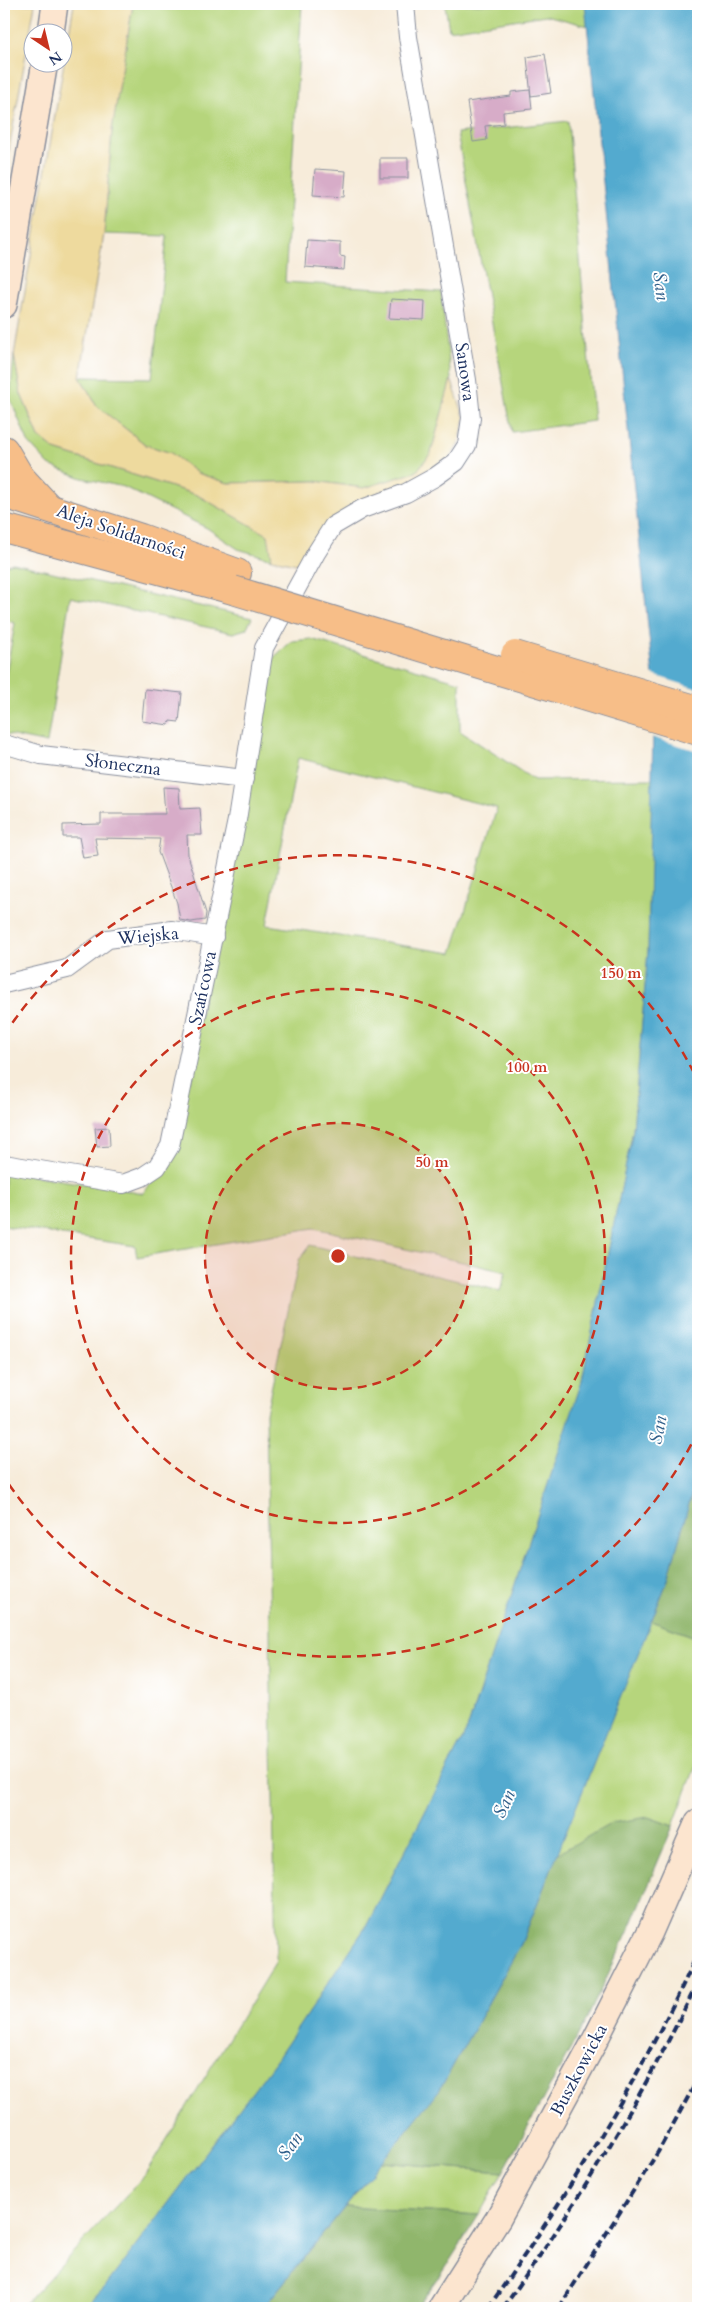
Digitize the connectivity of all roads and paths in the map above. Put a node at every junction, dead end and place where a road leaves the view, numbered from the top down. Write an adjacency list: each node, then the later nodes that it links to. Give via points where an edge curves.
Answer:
1 (56, 4): 3 (street)
2 (405, 4): 11 (street, Sanowa, via 467,380 471,418 467,445 456,462 435,478 333,526)
3 (52, 22)
4 (43, 72): 5 (street)
5 (4, 305)
6 (4, 450): 8 (highway, via 20,477)
7 (4, 494): 8 (highway, Aleja Solidarności)
8 (48, 507): 10 (highway, Aleja Solidarności)
9 (4, 528): 10 (highway, Aleja Solidarności)
10 (235, 581): 12 (highway, bridge); 13 (highway, bridge)
11 (264, 648): 15 (street, Szańcowa)
12 (698, 710)
13 (698, 731)
14 (4, 744): 15 (street, Słoneczna, via 41,755)
15 (244, 779): 16 (street, Szańcowa)
16 (214, 937): 17 (street, Wiejska, via 172,930 108,939 67,969); 18 (street, Szańcowa, via 170,1146 157,1167 123,1184)
17 (4, 984)
18 (4, 1164)
19 (698, 1822): 20 (street, Buszkowicka, via 650,1932 592,2046 498,2219)
20 (441, 2308)

